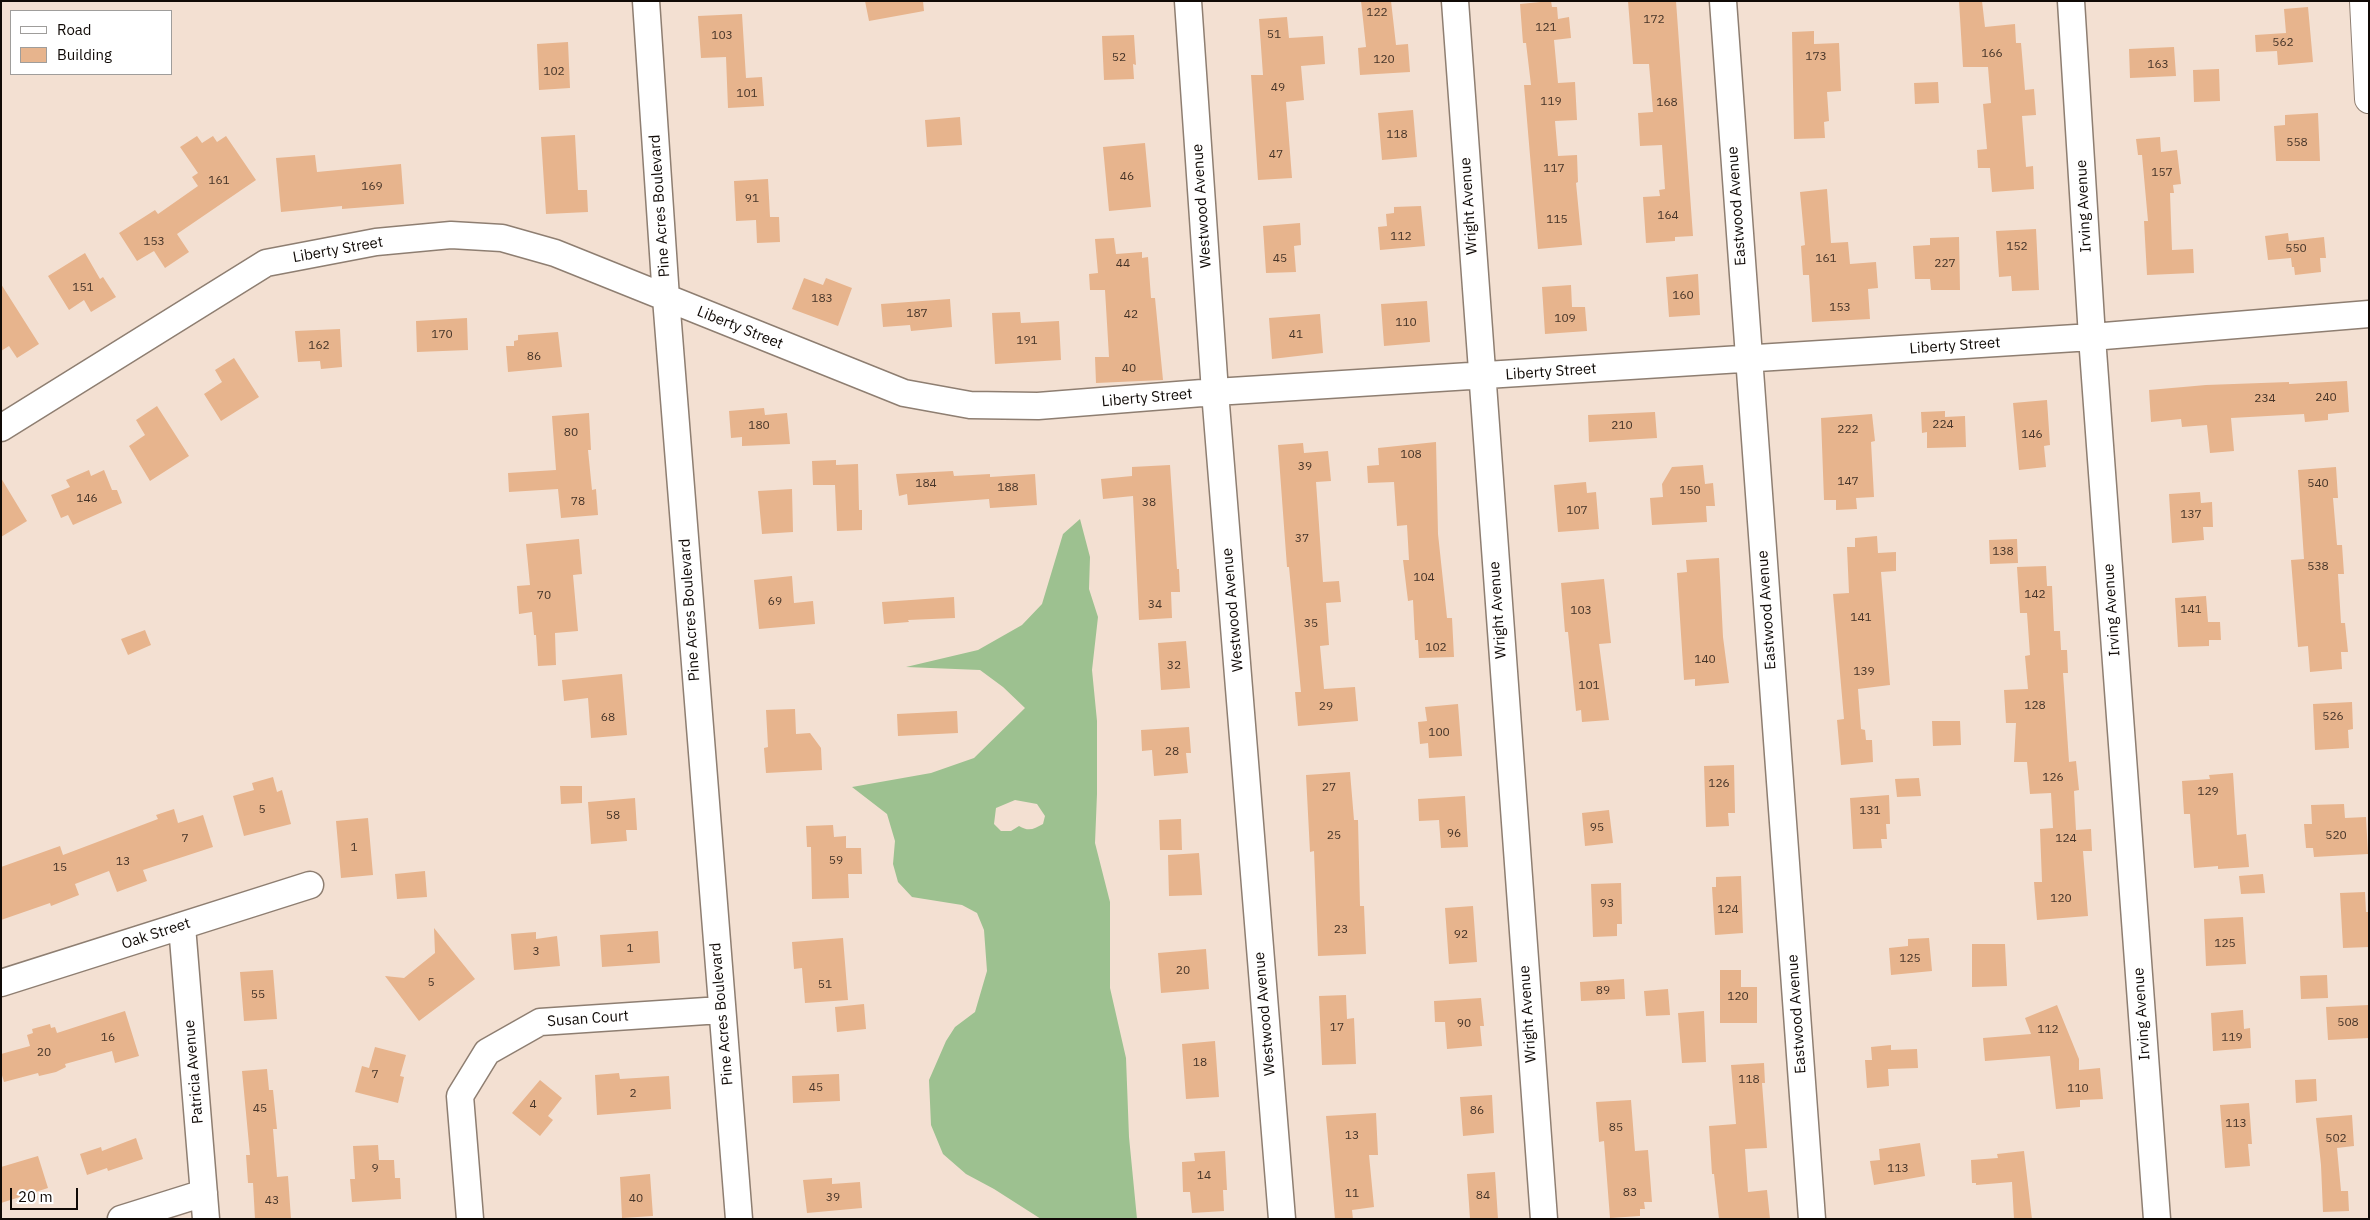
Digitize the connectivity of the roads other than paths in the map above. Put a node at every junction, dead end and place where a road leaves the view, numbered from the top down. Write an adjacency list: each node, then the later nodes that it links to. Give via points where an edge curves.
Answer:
1 (646, 1): 9 (street, Pine Acres Boulevard)
2 (1188, 1): 14 (street, Westwood Avenue)
3 (1455, 1): 13 (street, Wright Avenue)
4 (1723, 1): 12 (street, Eastwood Avenue)
5 (2071, 1): 11 (street, Irving Avenue)
6 (2364, 1): 7 (street)
7 (2368, 59): 8 (street)
8 (2369, 99)
9 (666, 298): 14 (street, Liberty Street, via 904,393 970,405 1038,406); 15 (street, Liberty Street, via 555,253 502,238 451,235 376,242 266,263); 19 (street, Pine Acres Boulevard)
10 (2369, 314): 11 (street, Liberty Street)
11 (2092, 337): 12 (street, Liberty Street); 28 (street, Irving Avenue)
12 (1748, 358): 13 (street, Liberty Street); 27 (street, Eastwood Avenue)
13 (1481, 376): 14 (street, Liberty Street); 26 (street, Wright Avenue)
14 (1215, 392): 25 (street, Westwood Avenue)
15 (1, 428)
16 (310, 885): 17 (street, Oak Street)
17 (182, 926): 18 (street, Oak Street); 20 (street, Patricia Avenue)
18 (1, 983)
19 (721, 1010): 23 (street, Susan Court, via 540,1022 486,1052 460,1096); 24 (street, Pine Acres Boulevard)
20 (204, 1193): 21 (street); 22 (street, Patricia Avenue)
21 (122, 1219)
22 (206, 1219)
23 (470, 1219)
24 (739, 1219)
25 (1282, 1219)
26 (1544, 1219)
27 (1812, 1219)
28 (2157, 1219)

